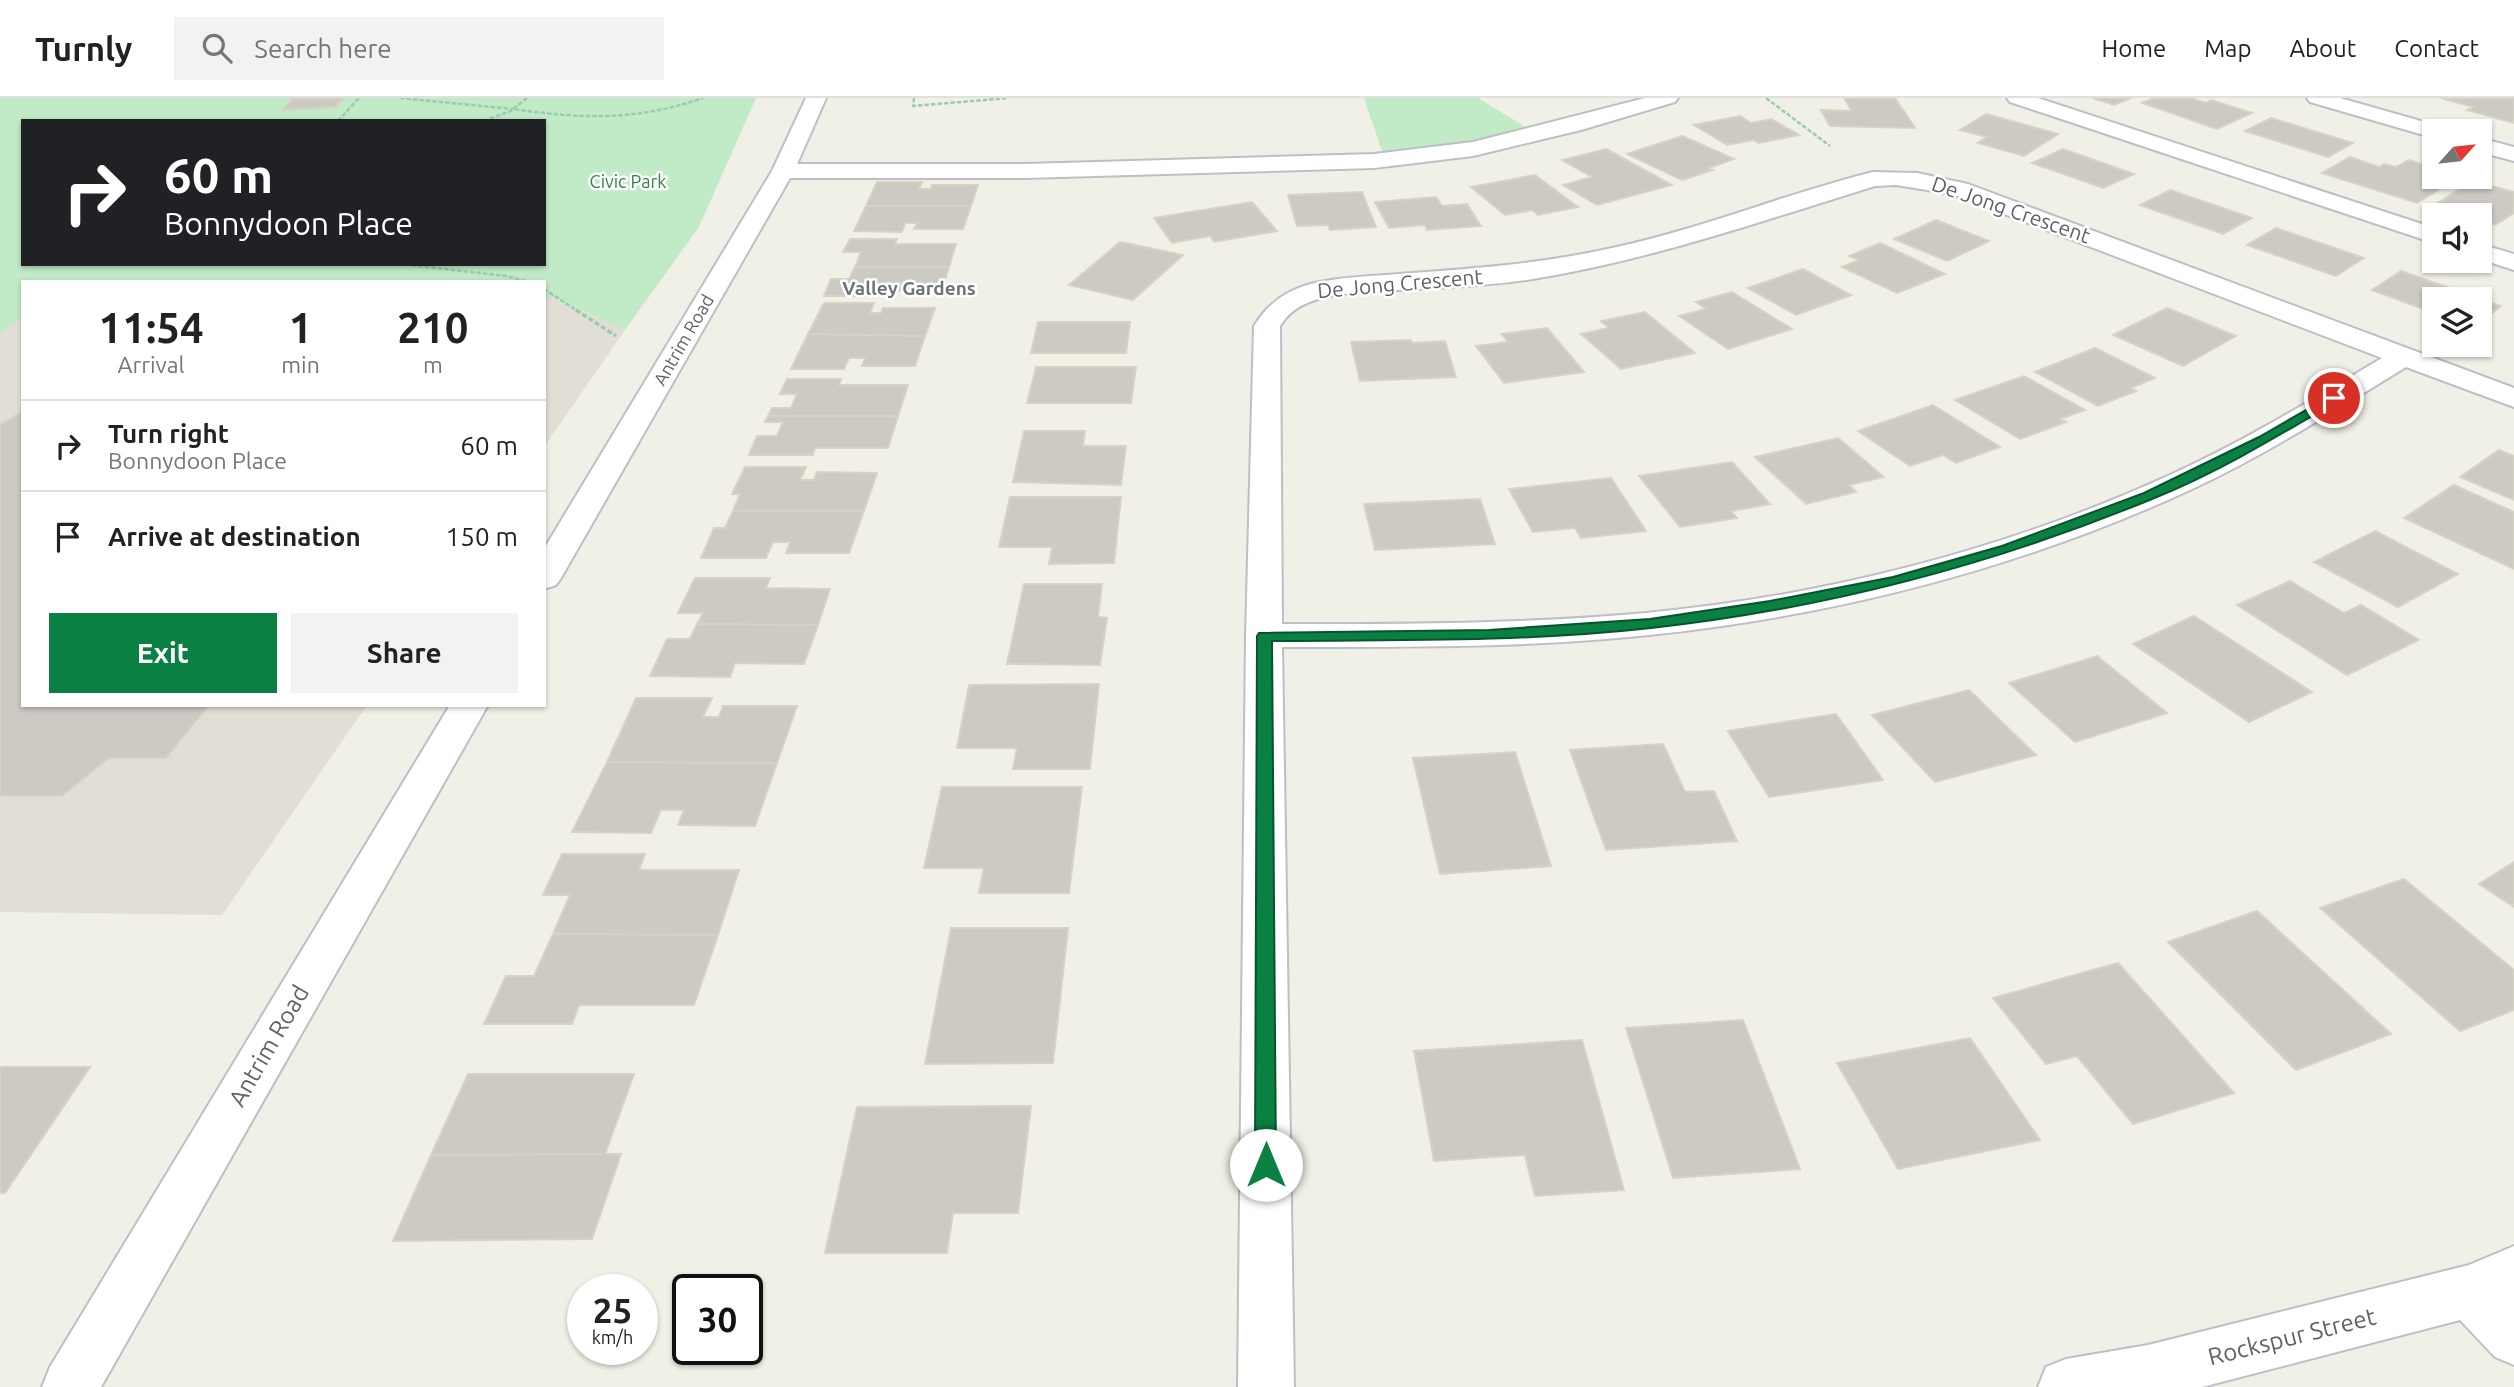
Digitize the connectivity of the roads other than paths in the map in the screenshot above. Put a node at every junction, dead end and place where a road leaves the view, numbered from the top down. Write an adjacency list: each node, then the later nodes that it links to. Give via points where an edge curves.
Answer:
1 (816, 98): 8 (street, Antrim Road)
2 (1668, 98): 8 (street, via 1486,146 1374,161 1025,171)
3 (2017, 98): 9 (street)
4 (2317, 98): 5 (street)
5 (2422, 129)
6 (2492, 148): 7 (street)
7 (2514, 154)
8 (783, 171): 14 (street, Antrim Road)
9 (2422, 232)
10 (2492, 255): 11 (street)
11 (2514, 262)
12 (2405, 356): 13 (street, De Jong Crescent); 15 (street, via 2264,439 2149,496 2007,548 1895,581 1650,624 1489,635); 15 (street, De Jong Crescent, via 1960,189 1897,177 1873,179 1602,258 1529,272 1326,288 1293,298 1277,309 1266,326)
13 (2514, 398)
14 (546, 575)
15 (1264, 636): 20 (street, De Jong Crescent)
16 (468, 707): 19 (street, Antrim Road)
17 (2492, 1282): 18 (street); 21 (street, Rockspur Street, via 2148,1373)
18 (2514, 1338)
19 (70, 1387)
20 (1266, 1387)
21 (2066, 1387)

